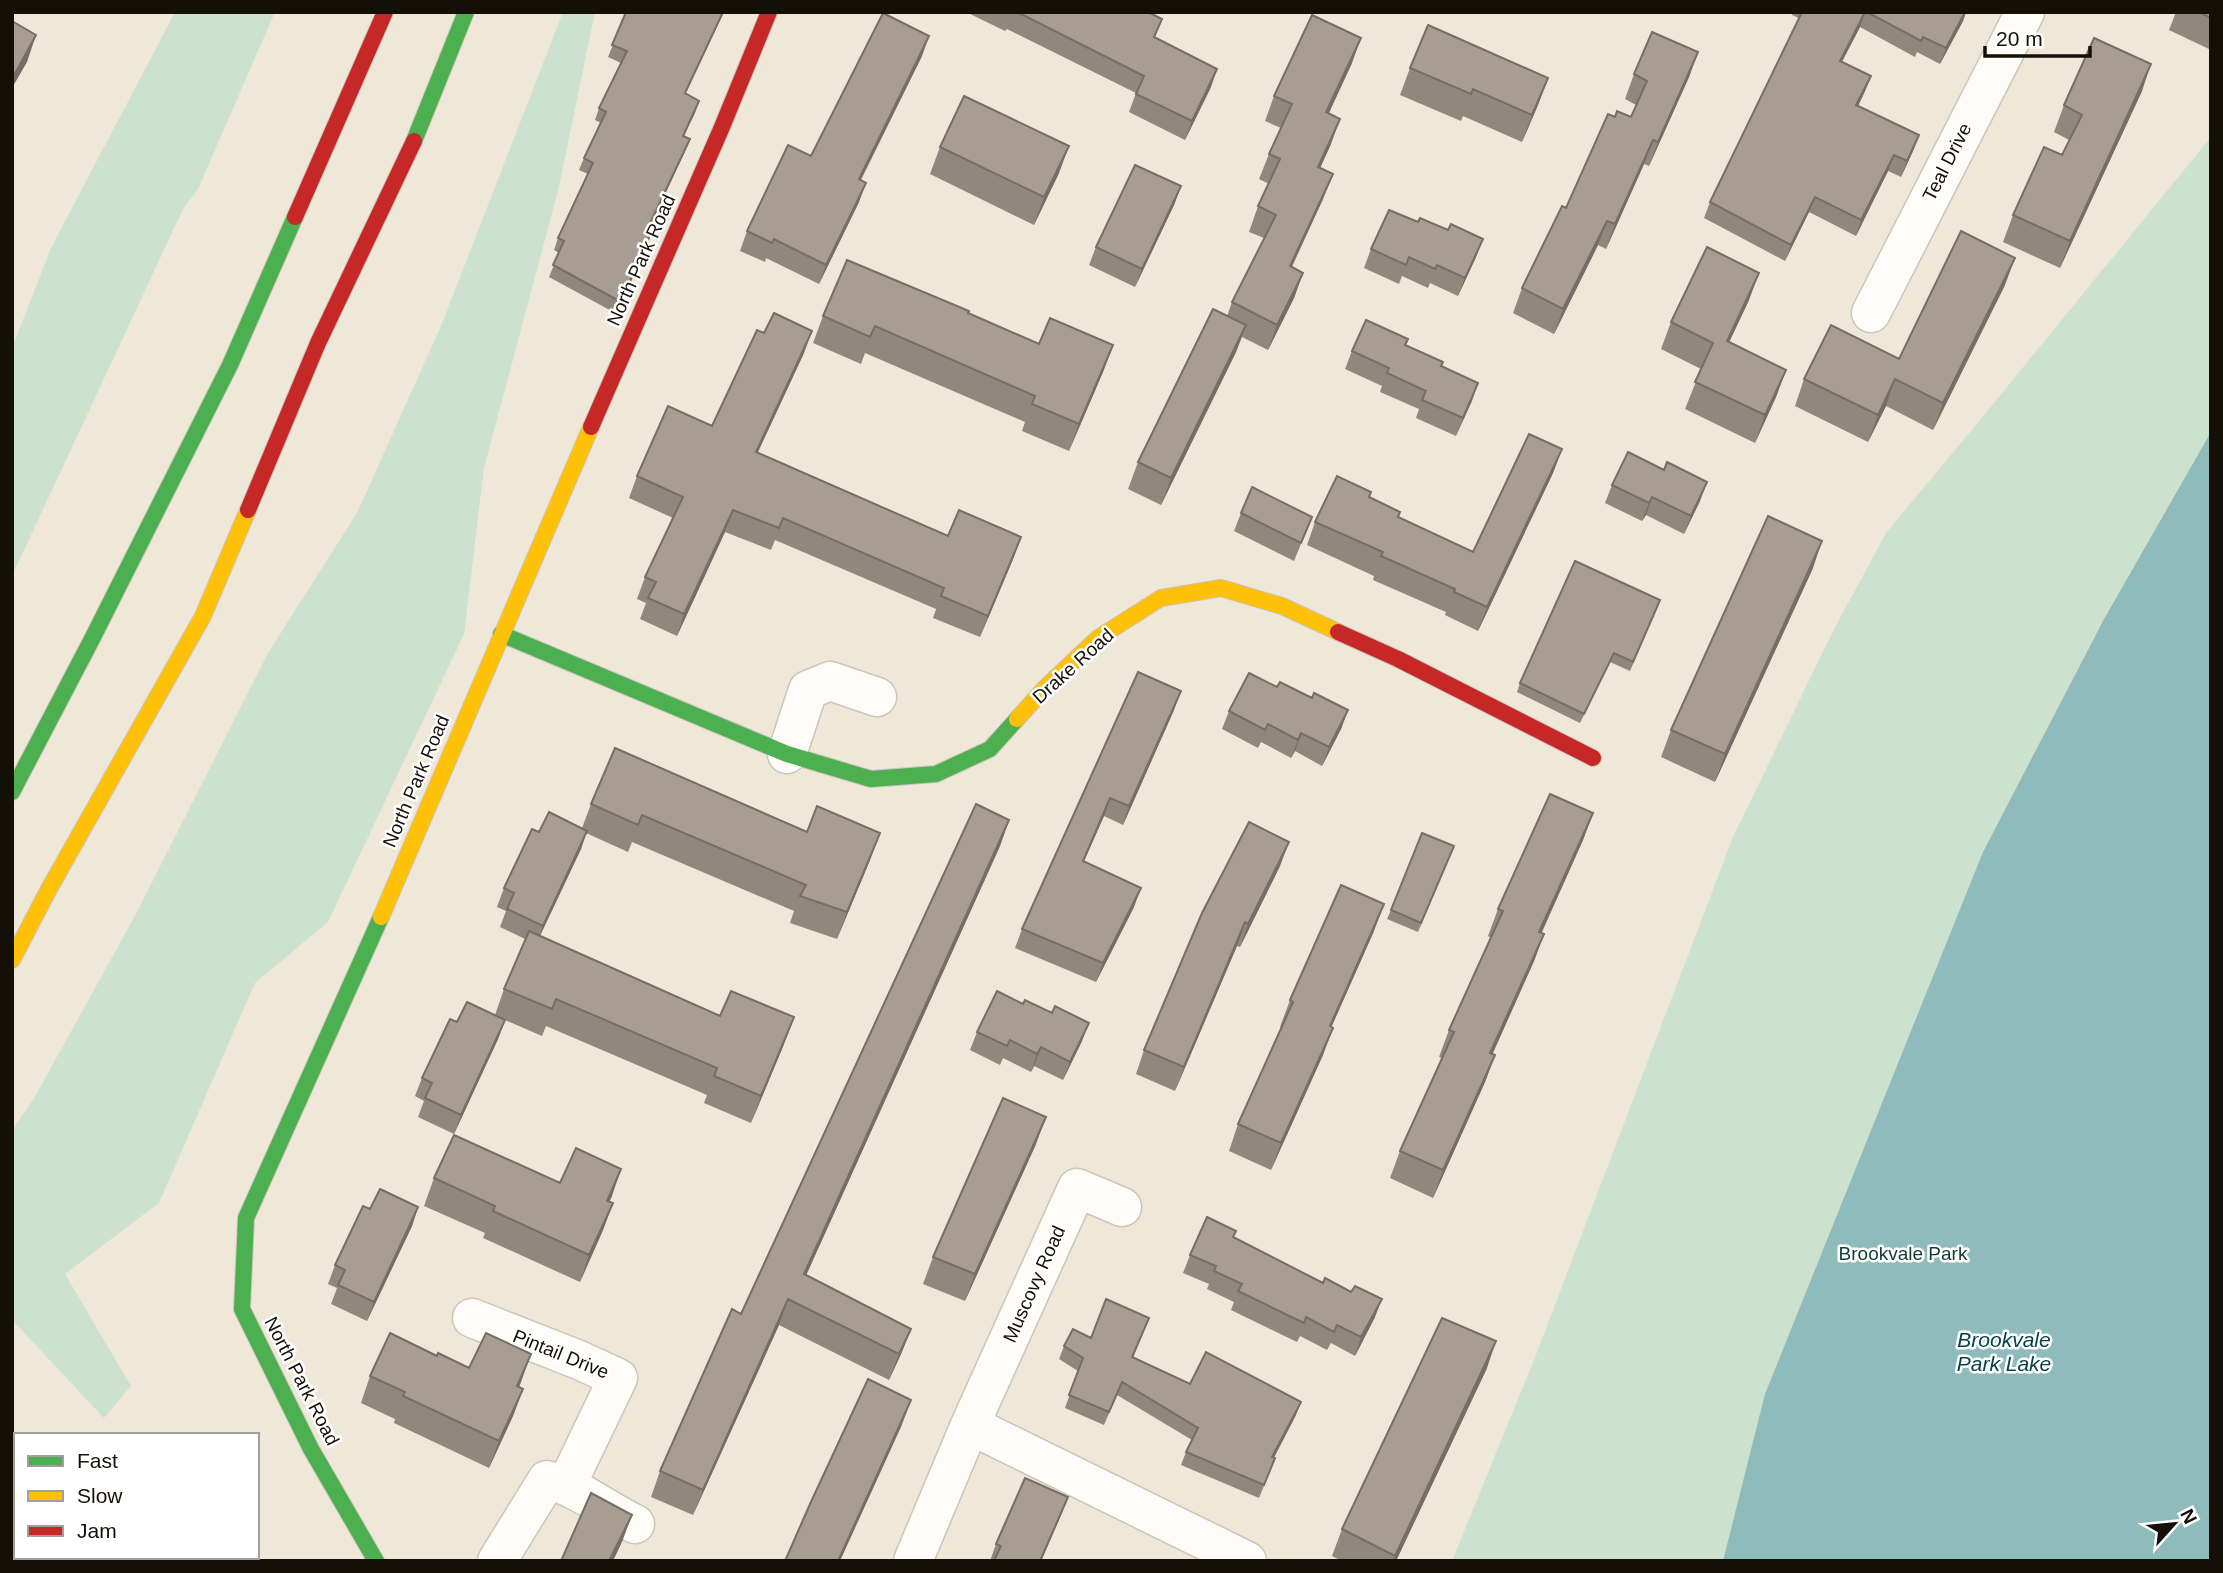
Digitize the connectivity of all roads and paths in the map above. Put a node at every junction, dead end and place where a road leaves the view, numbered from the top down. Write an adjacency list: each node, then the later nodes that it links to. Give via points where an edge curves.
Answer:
1 (385, 12): 10 (main road, via 230,365)
2 (466, 12): 11 (main road, via 425,117 317,343 203,616)
3 (769, 12): 6 (main road, North Park Road)
4 (2025, 12): 5 (street, Teal Drive)
5 (1871, 313)
6 (501, 634): 8 (main road, Drake Road); 17 (main road, North Park Road, via 372,939 246,1218 242,1308 312,1449)
7 (877, 697): 8 (street, via 830,681 808,690)
8 (787, 754): 9 (main road, Drake Road, via 871,779 936,774 990,749 1098,638 1161,598 1221,588 1282,606 1398,659)
9 (1593, 758)
10 (12, 792)
11 (12, 960)
12 (1122, 1208): 14 (street, Muscovy Road, via 1077,1188)
13 (472, 1318): 15 (street, Pintail Drive, via 618,1378)
14 (970, 1424): 19 (street, Muscovy Road); 20 (street)
15 (566, 1485): 16 (street); 18 (street, via 547,1480)
16 (635, 1524)
17 (376, 1561)
18 (497, 1561)
19 (914, 1561)
20 (1247, 1561)

